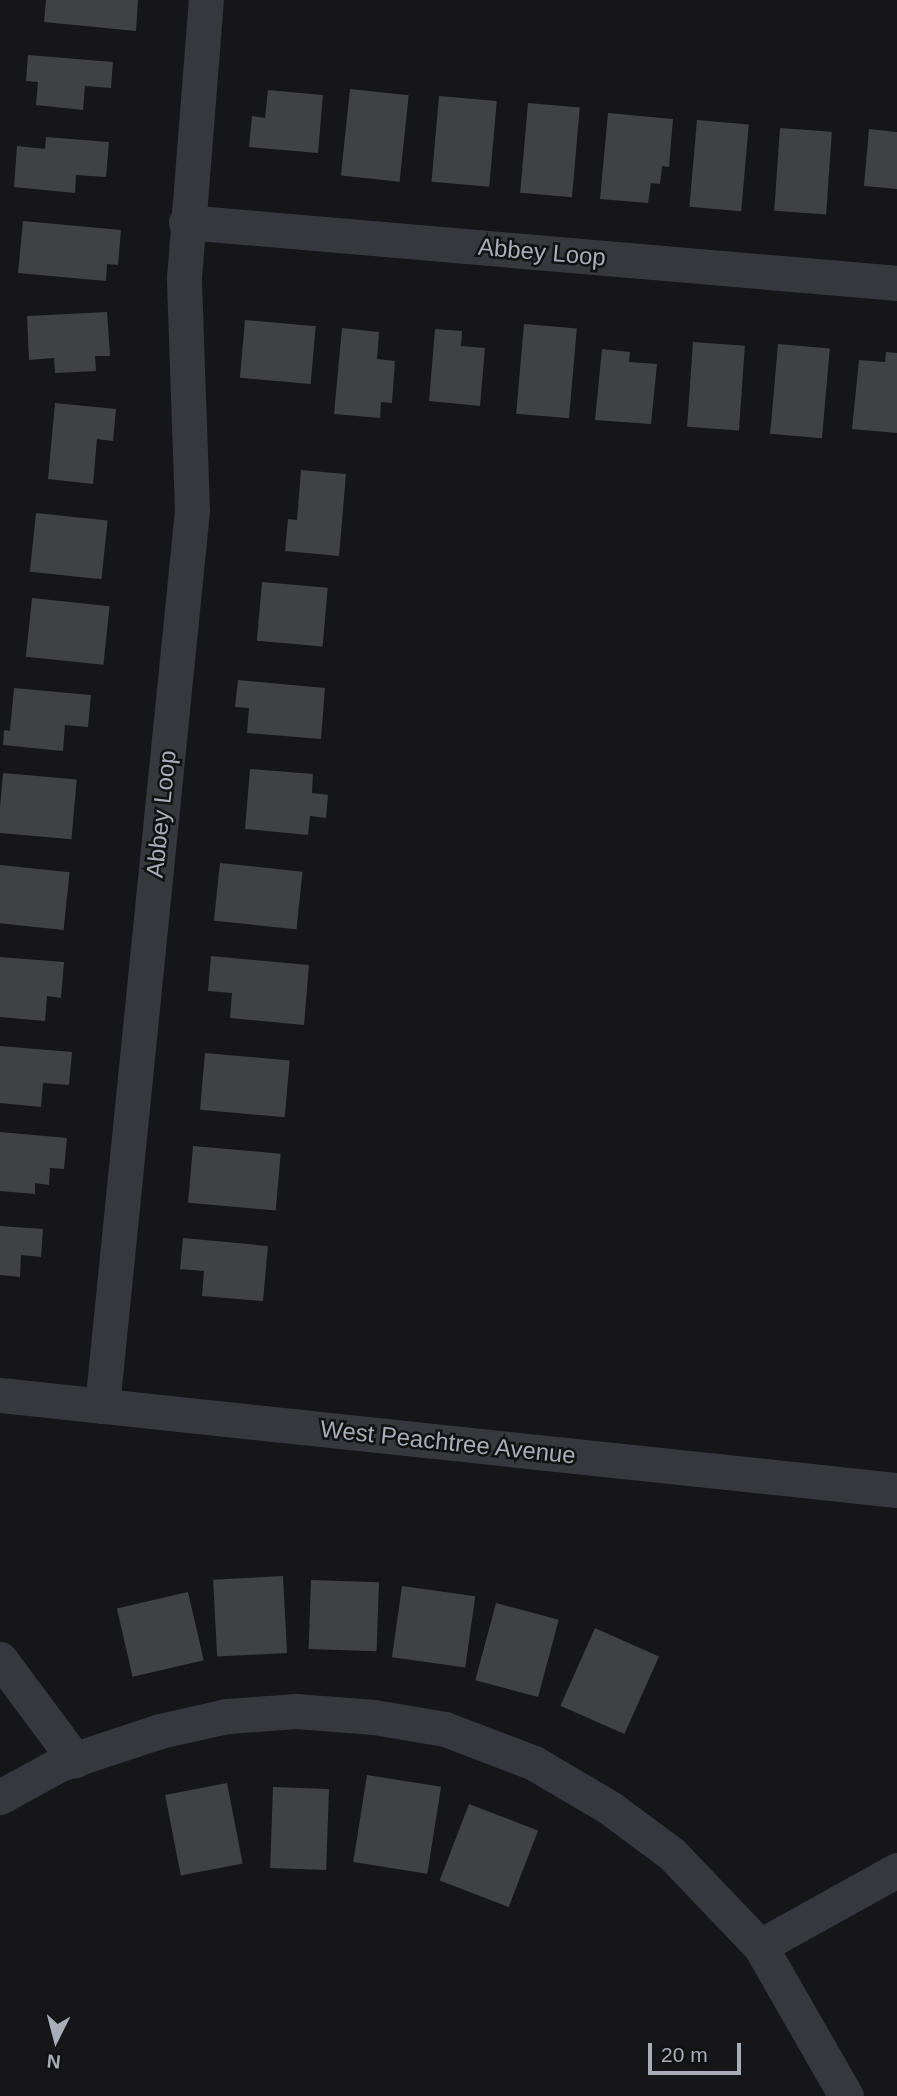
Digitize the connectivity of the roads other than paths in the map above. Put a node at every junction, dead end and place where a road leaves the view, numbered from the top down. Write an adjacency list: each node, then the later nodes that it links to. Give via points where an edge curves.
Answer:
1 (206, 0): 2 (street, Abbey Loop)
2 (186, 222): 3 (street, Abbey Loop); 5 (street, Abbey Loop, via 192,510)
3 (897, 283)
4 (0, 1395): 5 (street, West Peachtree Avenue)
5 (102, 1406): 6 (street, West Peachtree Avenue)
6 (897, 1490)
7 (0, 1659): 8 (street)
8 (75, 1760): 9 (street); 11 (street, via 160,1731 227,1716 296,1711 374,1717 445,1730 534,1763 610,1808 672,1854)
9 (0, 1797)
10 (897, 1870): 11 (street)
11 (760, 1946): 12 (street)
12 (846, 2096)

